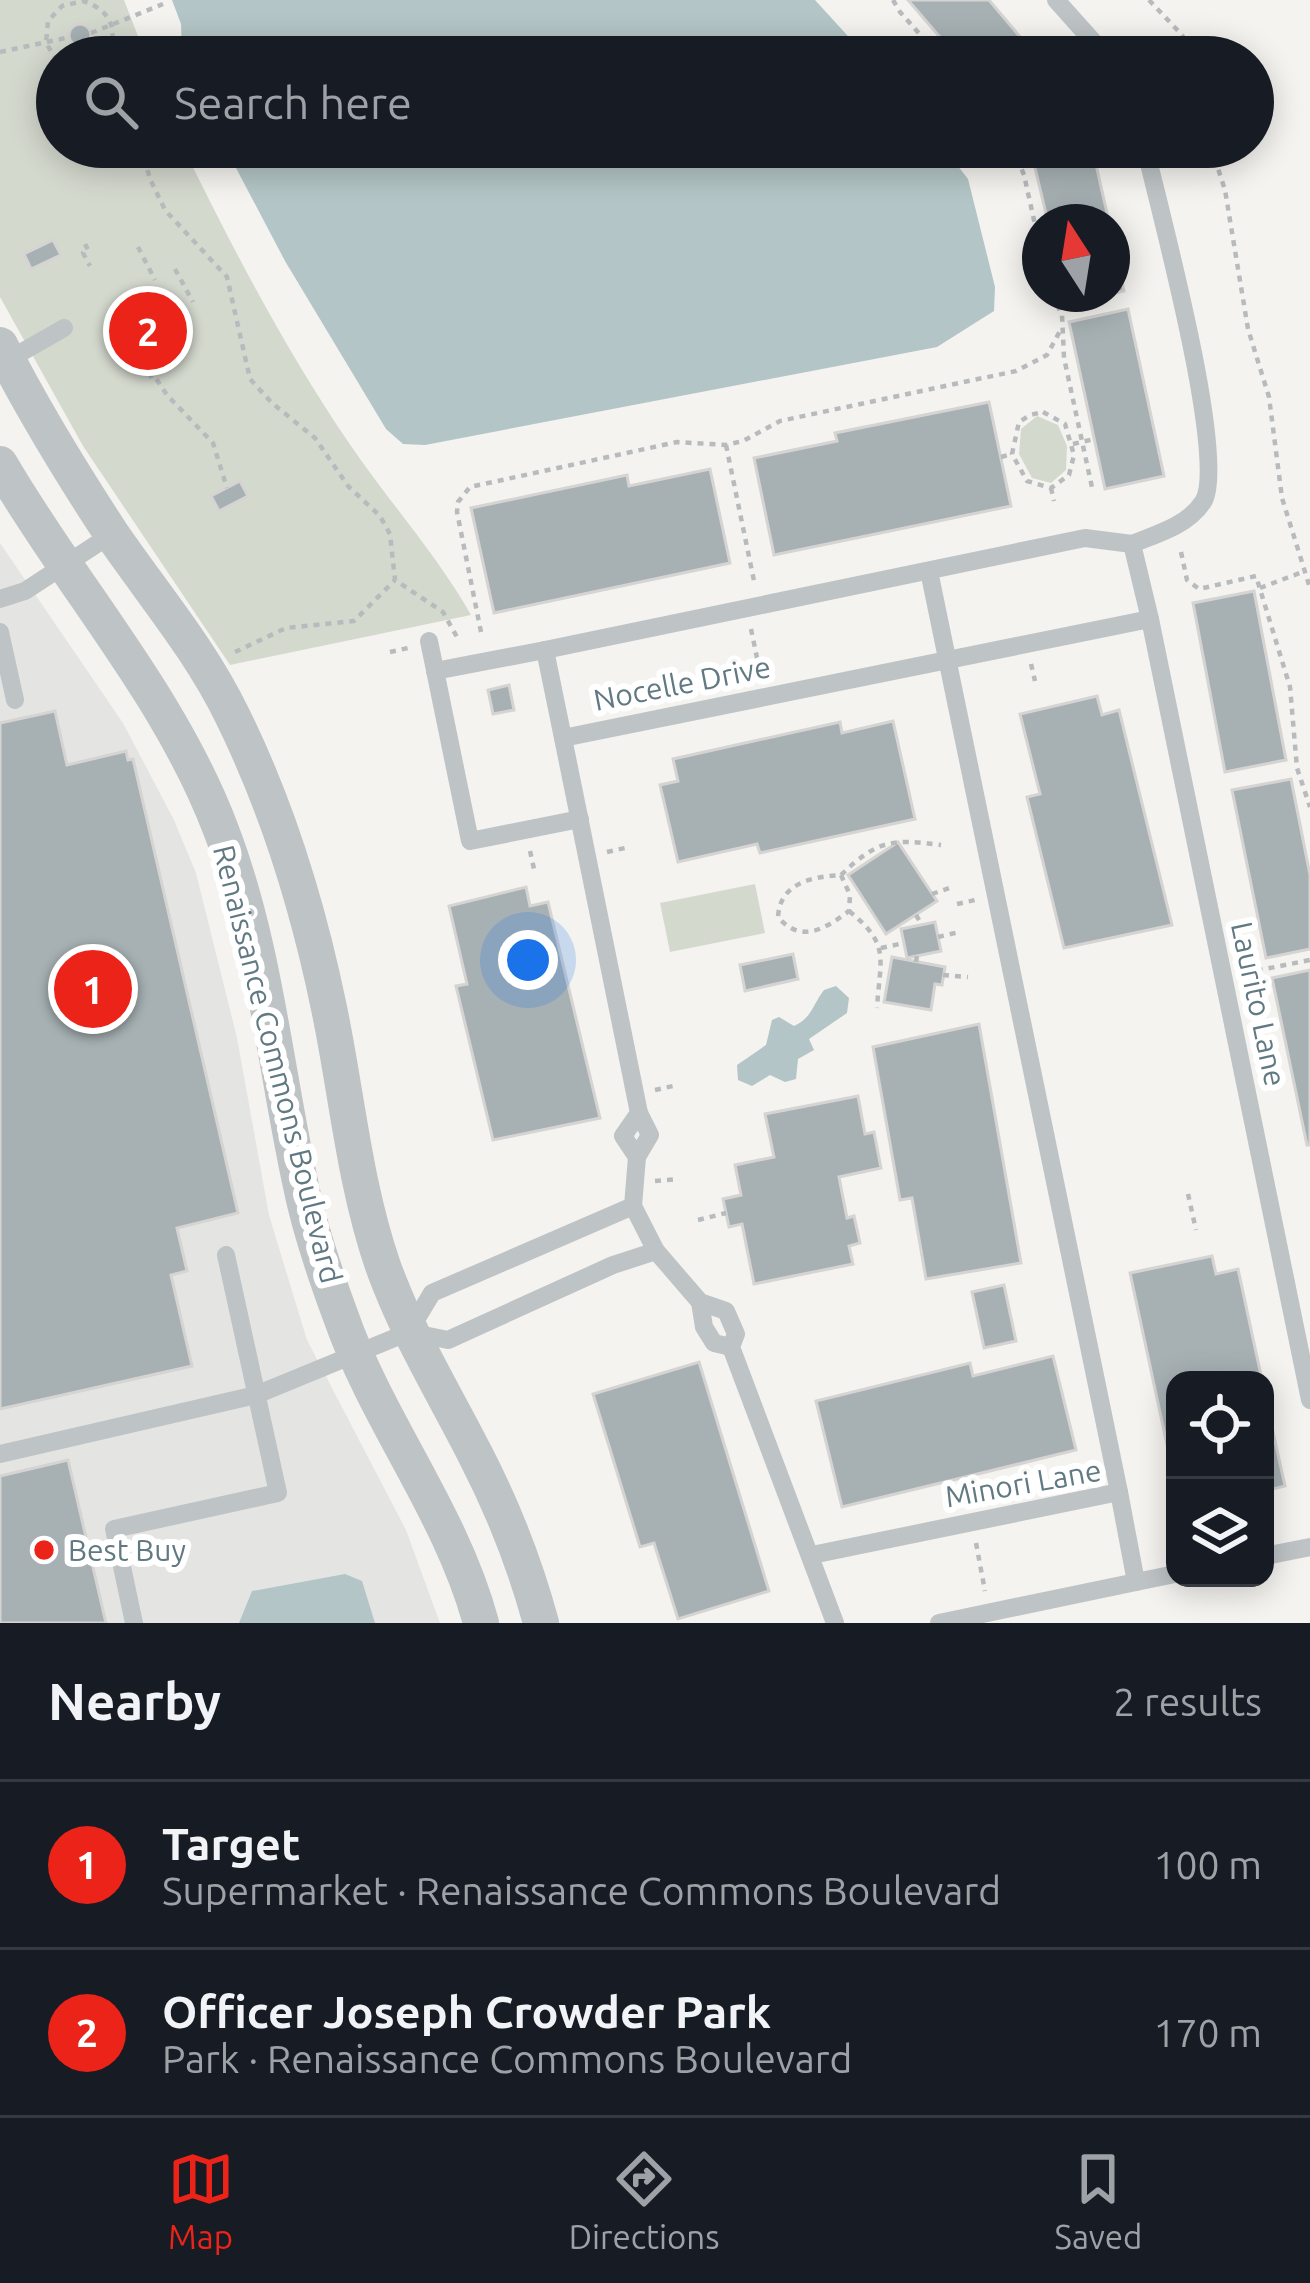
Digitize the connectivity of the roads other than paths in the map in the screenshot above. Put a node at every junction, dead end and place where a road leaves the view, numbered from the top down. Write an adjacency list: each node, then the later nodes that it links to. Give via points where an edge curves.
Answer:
1 (1056, 0): 2 (lane)
2 (1088, 36)
3 (1150, 168): 8 (lane, via 1210,463 1204,500 1176,527)
4 (64, 328): 5 (lane)
5 (4, 352): 7 (street, Renaissance Commons Boulevard)
6 (0, 464): 9 (street, Renaissance Commons Boulevard)
7 (112, 534): 9 (lane); 24 (street, Renaissance Commons Boulevard, via 204,664 273,806 305,905 368,1214)
8 (1132, 544): 10 (lane, via 1085,538); 12 (lane, Laurito Lane)
9 (64, 565): 11 (lane); 25 (street, Renaissance Commons Boulevard, via 151,689 221,830 265,991 301,1187)
10 (929, 571): 15 (lane); 16 (lane)
11 (0, 599)
12 (1150, 620): 16 (lane, Nocelle Drive); 27 (lane, Laurito Lane)
13 (0, 632): 18 (lane)
14 (420, 644): 17 (lane)
15 (544, 650): 17 (lane); 19 (lane)
16 (947, 659): 19 (lane, Nocelle Drive); 29 (lane)
17 (435, 671): 20 (lane, via 470,841)
18 (15, 700)
19 (563, 738): 20 (lane, Nocelle Drive)
20 (580, 819): 21 (lane, Nocelle Drive, via 650,1135 637,1157)
21 (633, 1206): 22 (lane); 24 (lane, via 428,1295)
22 (656, 1251): 24 (lane, via 448,1340); 32 (lane, via 700,1302 714,1343 731,1347)
23 (226, 1255): 26 (lane)
24 (409, 1332): 25 (lane); 37 (street, Renaissance Commons Boulevard, via 496,1497)
25 (355, 1353): 26 (lane); 36 (street, Renaissance Commons Boulevard, via 439,1511)
26 (256, 1395): 28 (lane); 35 (lane, via 278,1493 114,1529)
27 (1310, 1400)
28 (0, 1454)
29 (1119, 1492): 32 (lane, Minori Lane); 34 (lane, Minori Lane)
30 (1310, 1547): 31 (lane)
31 (1274, 1554)
32 (812, 1555): 38 (lane)
33 (1166, 1576): 34 (lane)
34 (1136, 1582): 39 (lane)
35 (134, 1623)
36 (481, 1623)
37 (541, 1623)
38 (835, 1623)
39 (939, 1623)

